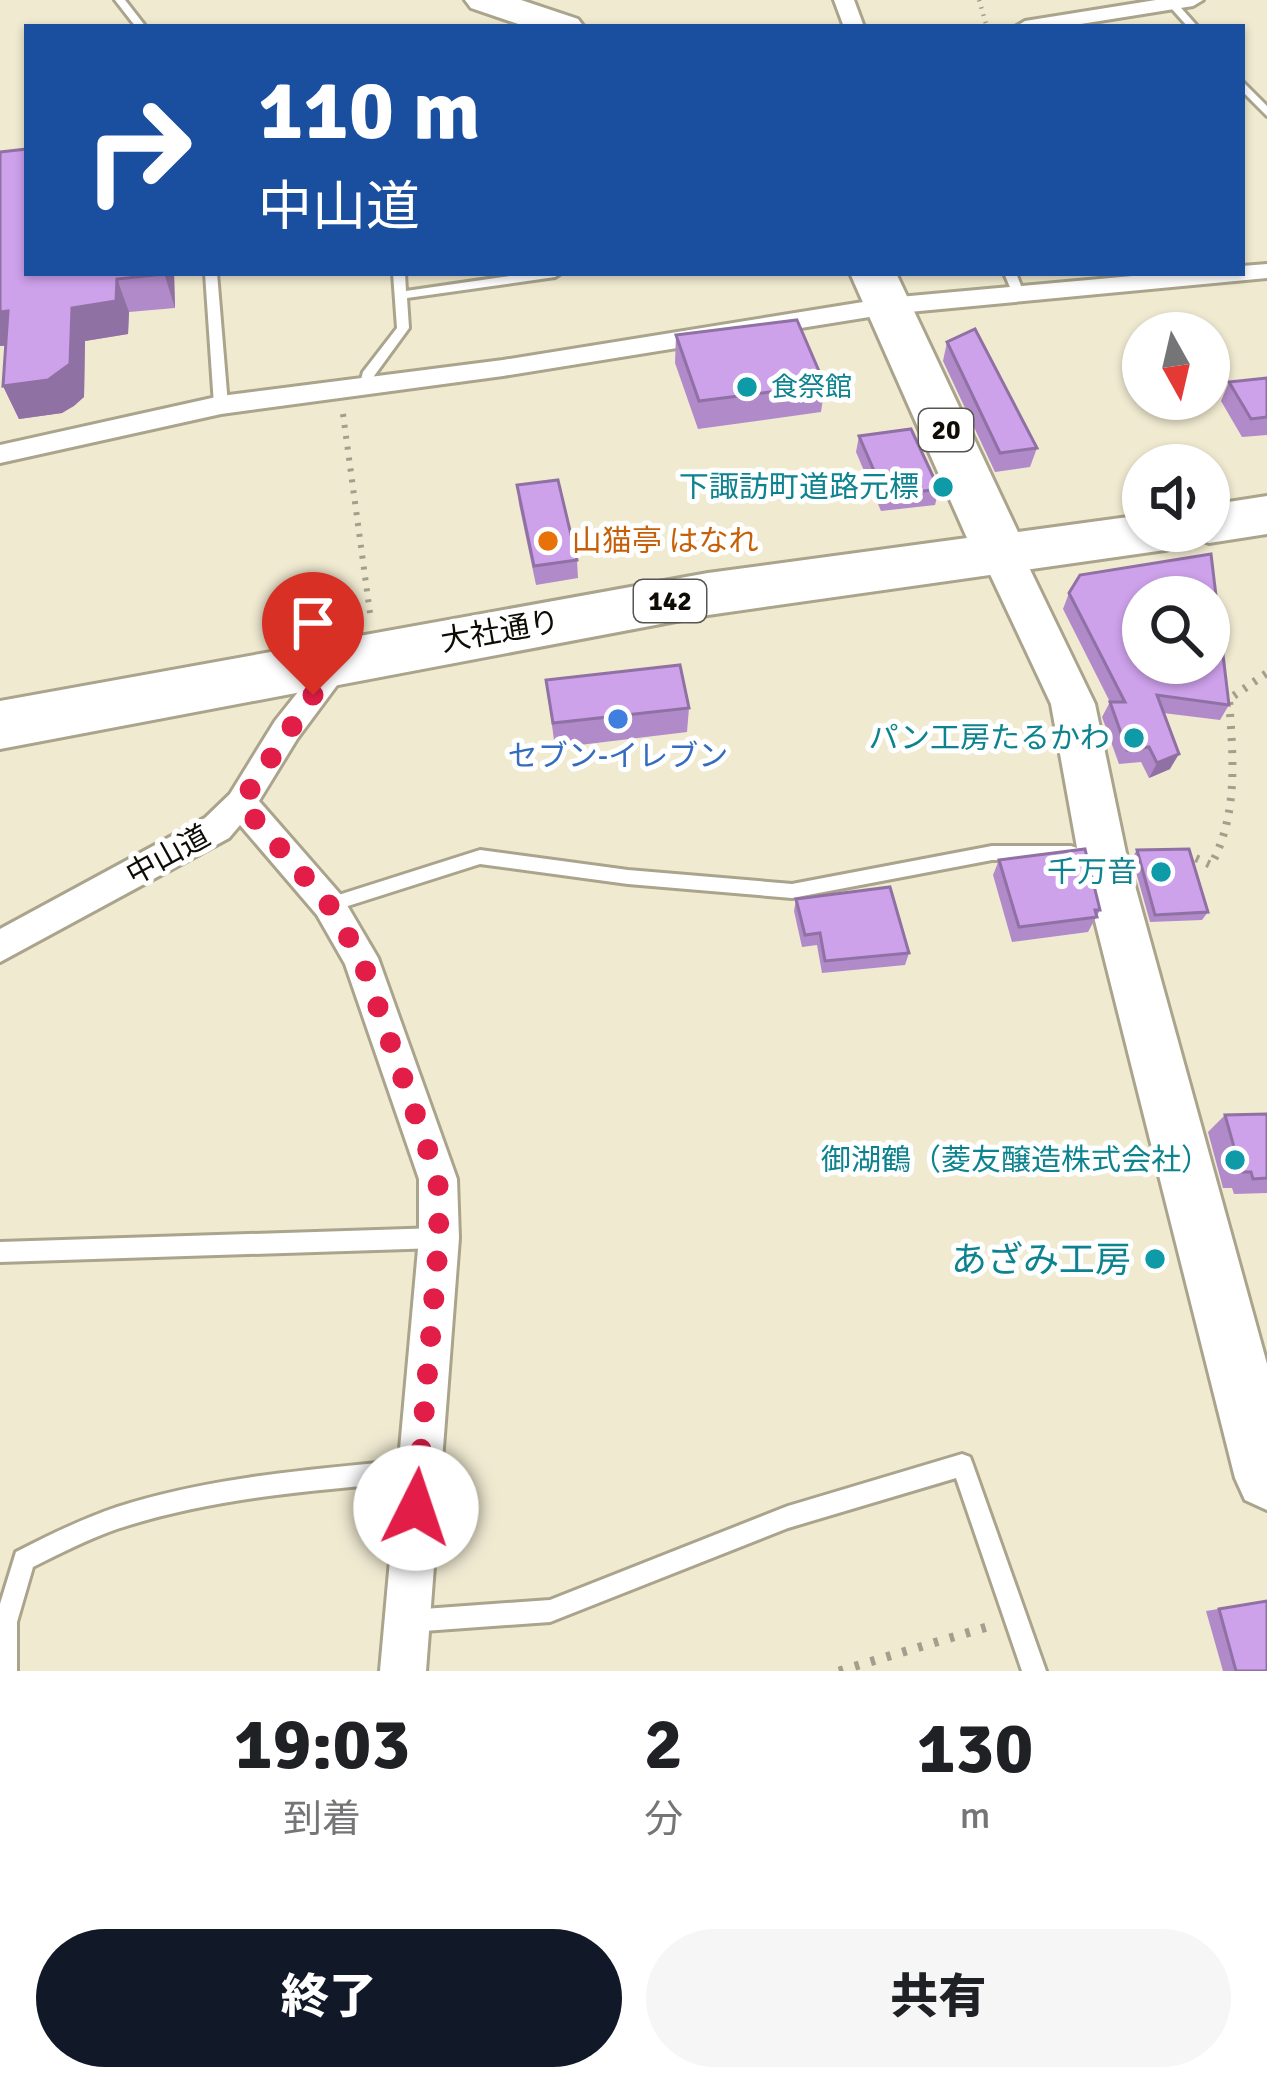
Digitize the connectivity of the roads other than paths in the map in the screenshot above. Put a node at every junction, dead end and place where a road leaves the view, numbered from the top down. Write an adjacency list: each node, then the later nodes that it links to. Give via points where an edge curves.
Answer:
1 (120, 0): 4 (lane)
2 (484, 0): 5 (highway)
3 (1178, 1): 6 (street)
4 (139, 24)
5 (556, 24)
6 (1042, 24)
7 (1245, 87): 8 (lane)
8 (1267, 113)
9 (211, 276): 18 (lane)
10 (399, 276): 16 (lane)
11 (535, 276): 16 (lane)
12 (1196, 276): 13 (street)
13 (1154, 279): 14 (street)
14 (1015, 285): 15 (street)
15 (881, 289): 17 (street); 23 (highway, 20)
16 (402, 296): 17 (lane, via 403,328)
17 (354, 389): 18 (street)
18 (220, 405): 19 (street)
19 (0, 454)
20 (1267, 515): 21 (highway)
21 (1230, 521)
22 (1122, 537): 23 (highway)
23 (1002, 555): 24 (highway, 大社通り / 142); 27 (street, via 1073,704)
24 (357, 646): 25 (highway, 大社通り / 142); 26 (street, 中山道, via 286,730)
25 (0, 725)
26 (241, 803): 28 (street); 29 (street, 中山道, via 218,829)
27 (1102, 853): 28 (lane, via 992,853 792,891 480,857); 33 (street)
28 (329, 905): 30 (street, via 361,958 438,1179)
29 (0, 947)
30 (439, 1238): 31 (lane); 32 (street)
31 (0, 1252)
32 (419, 1469): 34 (street); 35 (lane, via 225,1490 60,1539 24,1560 6,1622)
33 (1267, 1478)
34 (409, 1621): 36 (street); 37 (lane, via 550,1611 788,1517 962,1465)
35 (5, 1671)
36 (403, 1671)
37 (1034, 1671)

